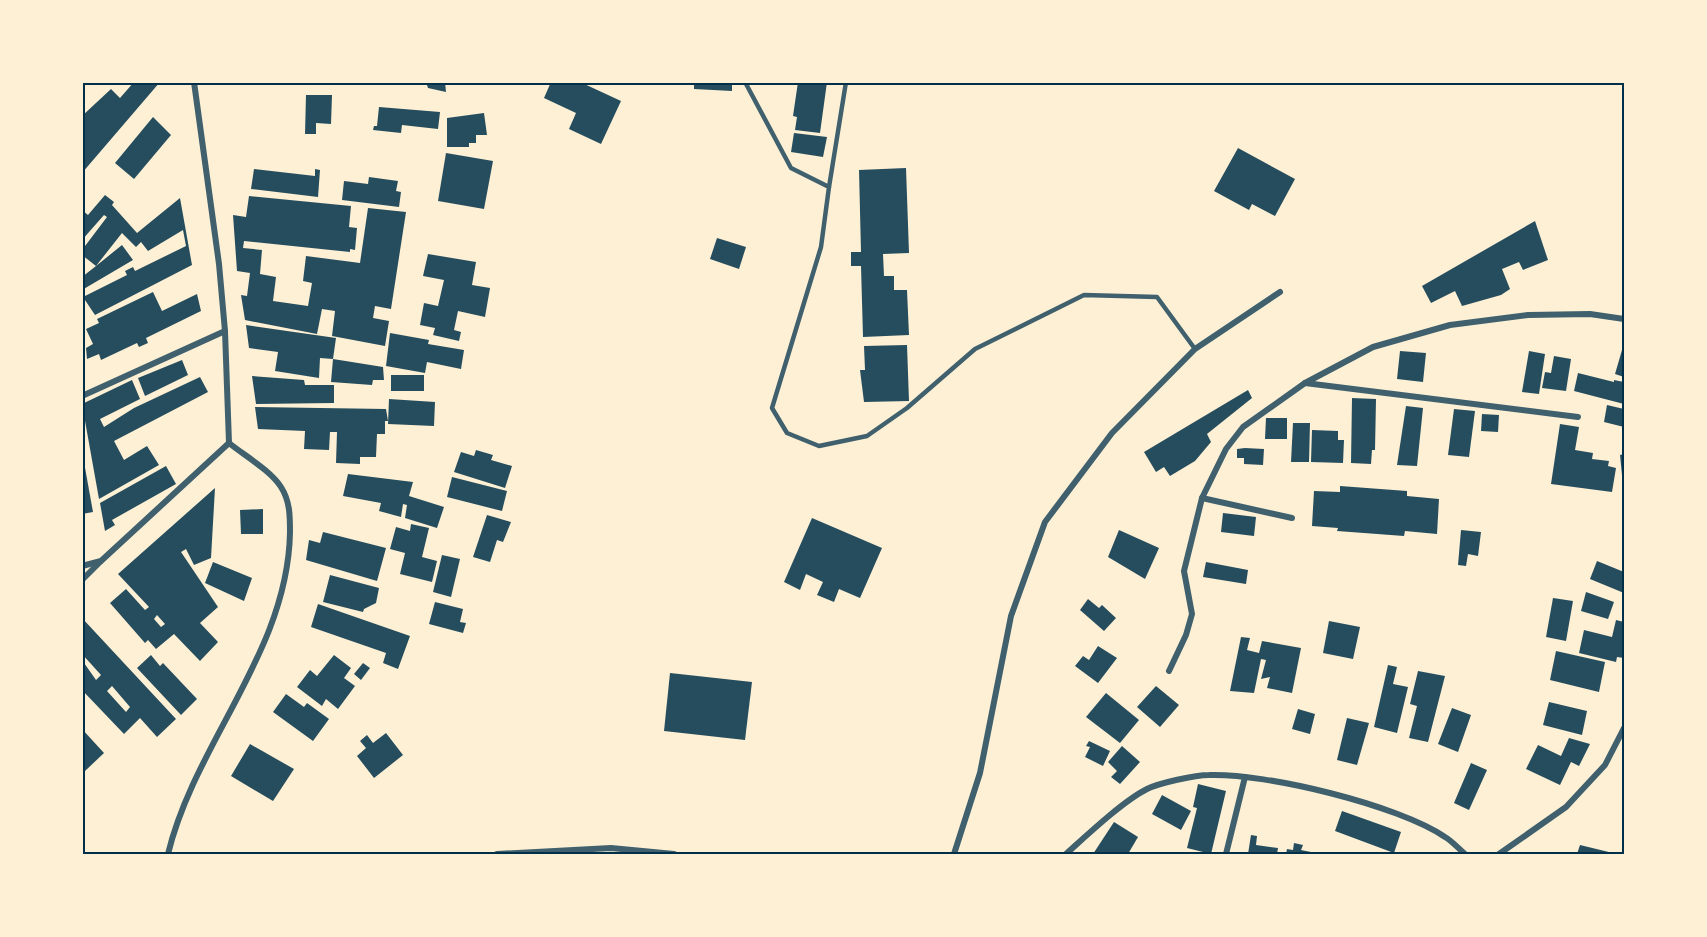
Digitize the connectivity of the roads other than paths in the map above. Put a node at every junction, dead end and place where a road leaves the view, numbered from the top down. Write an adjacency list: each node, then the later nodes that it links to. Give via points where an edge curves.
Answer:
1 (194, 82): 7 (street)
2 (745, 82): 4 (lane, via 791,168)
3 (846, 82): 4 (lane)
4 (829, 187): 8 (lane, via 821,247 772,408 787,433 819,446 867,436 907,408 975,349 1084,295 1157,297)
5 (1280, 292): 8 (street)
6 (1624, 319): 9 (street, via 1590,314 1528,315 1450,325 1373,347)
7 (225, 330): 10 (street); 12 (street)
8 (1195, 349): 24 (street, via 1112,433 1045,522 1011,616 980,773)
9 (1305, 383): 11 (street); 13 (street, via 1243,427 1226,449)
10 (82, 396)
11 (1578, 417)
12 (229, 443): 15 (street); 21 (street, via 281,487 290,510 289,559 265,645 191,792)
13 (1202, 498): 14 (street); 18 (street, via 1184,571 1192,614)
14 (1292, 518)
15 (101, 561): 16 (street); 17 (street)
16 (82, 566)
17 (82, 580)
18 (1169, 671)
19 (1624, 728): 28 (street, via 1605,765 1566,807)
20 (1245, 777): 25 (street, via 1208,775 1148,789 1091,831); 26 (street); 27 (street, via 1344,797 1406,817 1445,837)
21 (168, 855)
22 (497, 855): 23 (street, via 611,848)
23 (674, 855)
24 (954, 855)
25 (1066, 855)
26 (1226, 855)
27 (1465, 855)
28 (1499, 855)

